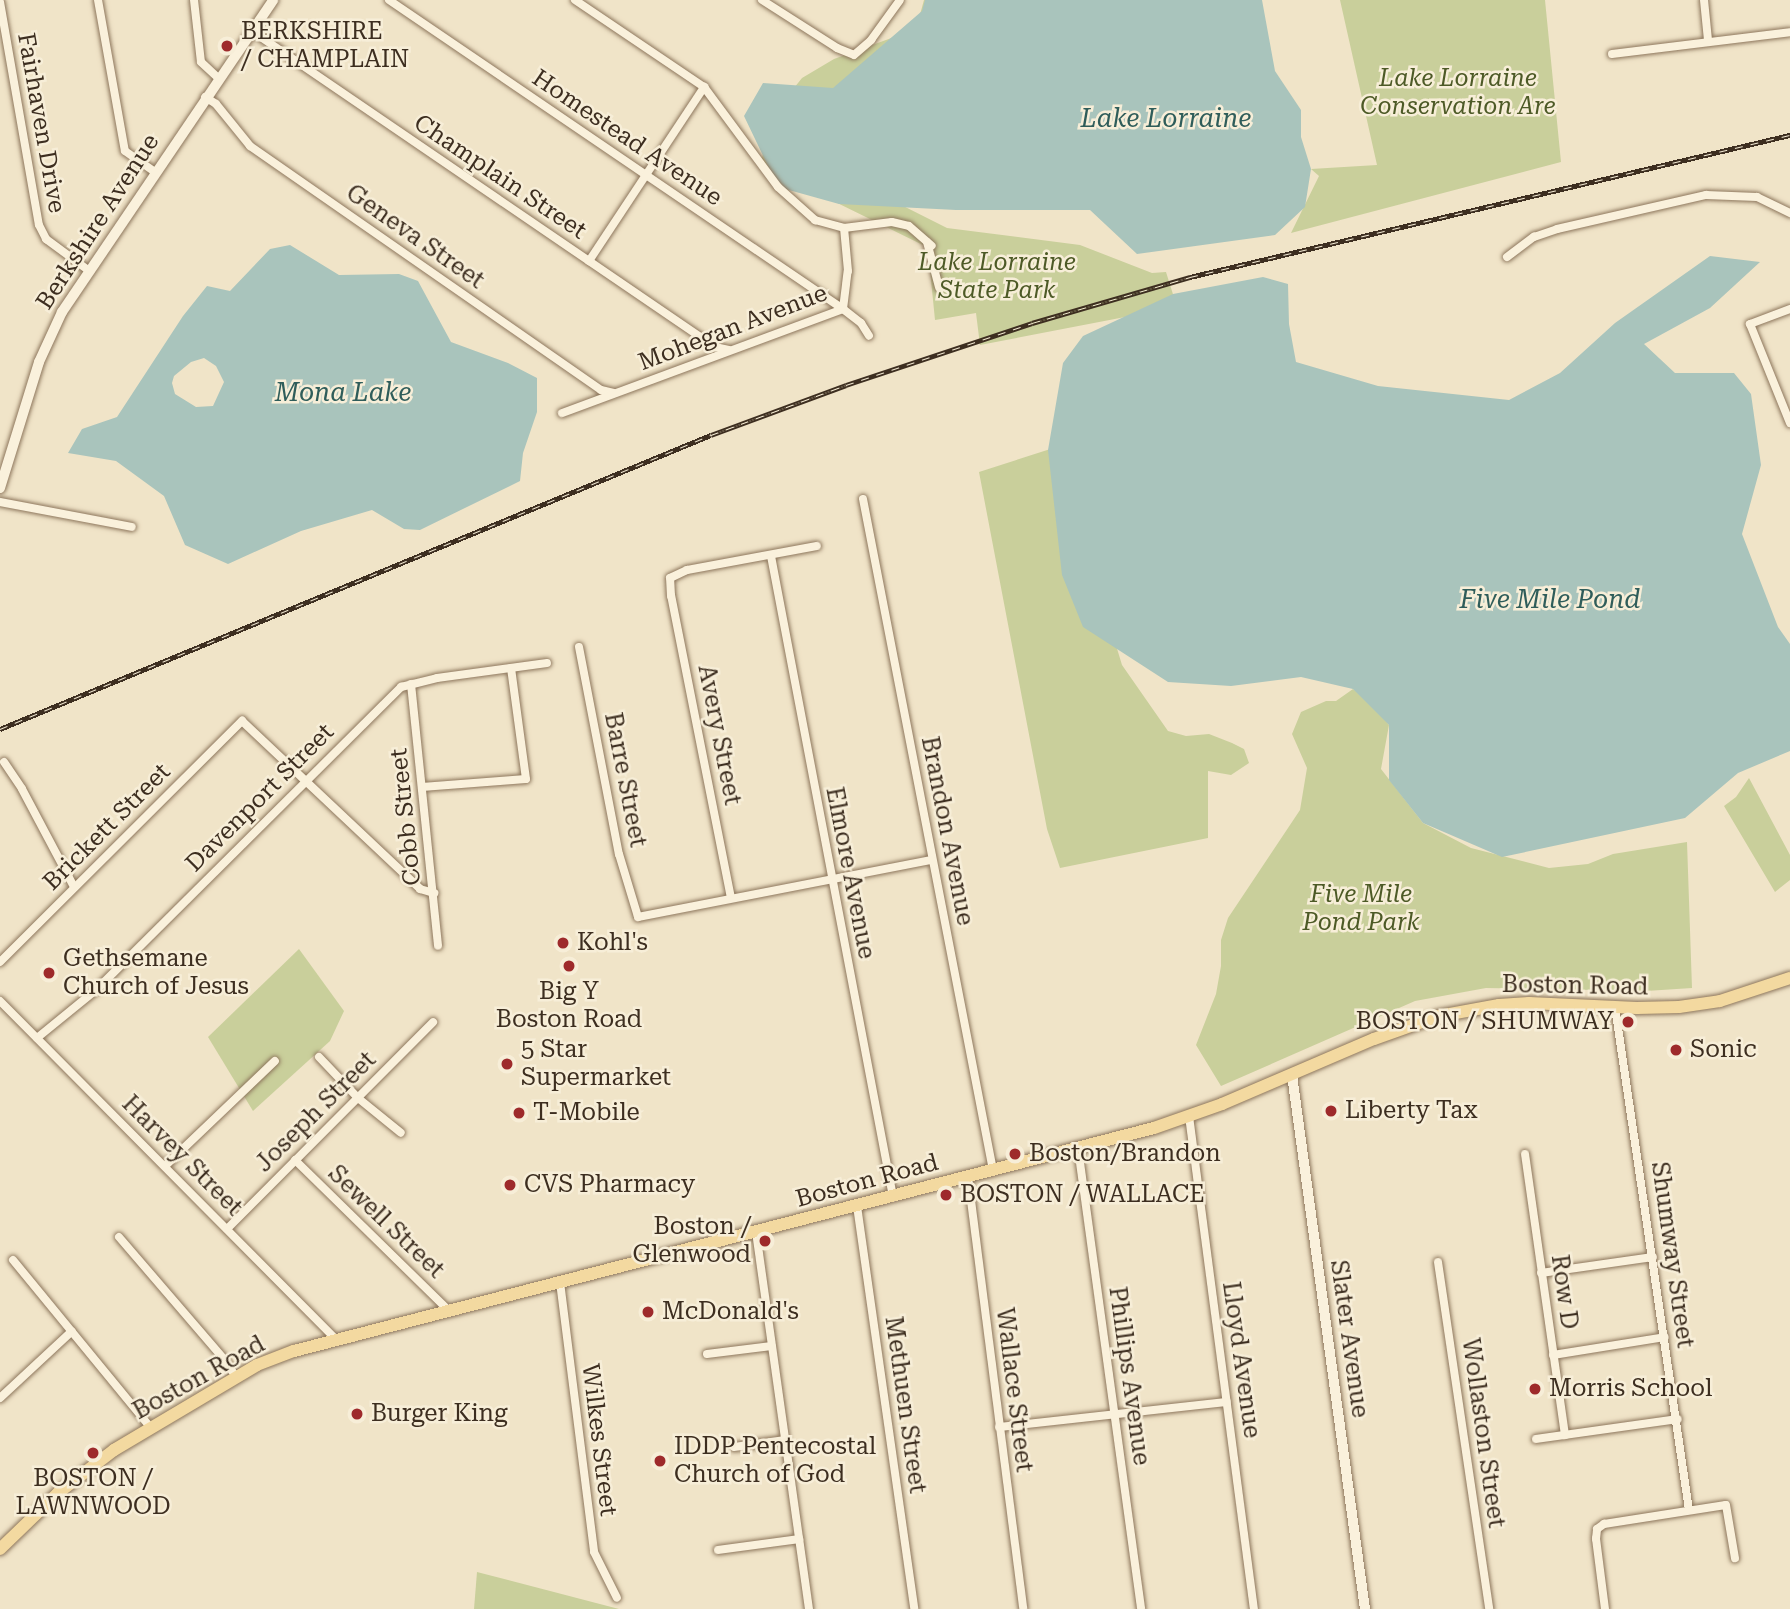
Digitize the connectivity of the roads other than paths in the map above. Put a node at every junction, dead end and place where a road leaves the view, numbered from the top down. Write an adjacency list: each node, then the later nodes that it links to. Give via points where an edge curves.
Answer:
1 (99, 0): 17 (street, via 125,150)
2 (194, 0): 14 (street, via 201,62)
3 (273, 0): 10 (main road, Berkshire Avenue)
4 (389, 0): 18 (street, Homestead Avenue)
5 (575, 0): 15 (street)
6 (762, 0): 7 (street, via 853,55 871,40)
7 (900, 0)
8 (1704, 0): 12 (street)
9 (0, 2): 23 (street, Fairhaven Drive, via 39,225 46,239)
10 (252, 31): 14 (main road, Berkshire Avenue); 22 (street, Champlain Street)
11 (1790, 32): 12 (street)
12 (1708, 40): 13 (street)
13 (1612, 54)
14 (218, 78): 16 (main road, Berkshire Avenue)
15 (704, 86): 18 (street); 20 (street, via 778,187 815,220)
16 (205, 97): 17 (main road, Berkshire Avenue); 29 (street, Geneva Street, via 250,146 601,390)
17 (155, 172): 23 (main road, Berkshire Avenue)
18 (647, 175): 22 (street); 25 (street, Homestead Avenue)
19 (1790, 213): 21 (street, via 1757,197 1706,195 1557,229 1534,237)
20 (844, 228): 24 (street, via 891,222 909,226 929,244); 25 (street, Mohegan Avenue, via 848,271)
21 (1507, 257)
22 (589, 261): 28 (street, Champlain Street, via 715,347)
23 (88, 270): 32 (main road, Berkshire Avenue, via 48,339)
24 (939, 287)
25 (842, 309): 27 (street, Homestead Avenue, via 861,323); 28 (street, Mohegan Avenue)
26 (1790, 309): 31 (street, via 1750,324)
27 (869, 336)
28 (729, 350): 29 (street, Mohegan Avenue)
29 (614, 393): 30 (street, Mohegan Avenue)
30 (562, 412)
31 (1790, 423)
32 (0, 488)
33 (863, 499): 45 (street, Brandon Avenue)
34 (0, 502): 35 (street)
35 (132, 527)
36 (817, 546): 37 (street)
37 (771, 556): 46 (street, Elmore Avenue); 49 (street, Avery Street, via 687,570 670,578)
38 (579, 648): 49 (street, Barre Street, via 619,853 638,917)
39 (547, 663): 40 (street, Davenport Street)
40 (511, 668): 41 (street, Davenport Street); 44 (street, via 526,779)
41 (411, 684): 43 (street, Davenport Street, via 401,687); 44 (street, Cobb Street)
42 (4, 762): 47 (street)
43 (306, 780): 47 (street, Brickett Street, via 242,721); 48 (street, via 420,890); 56 (street, Davenport Street, via 97,989)
44 (422, 787): 48 (street, Cobb Street)
45 (932, 860): 46 (street); 67 (street, Brandon Avenue)
46 (833, 880): 49 (street); 69 (street, Elmore Avenue)
47 (74, 887): 51 (street, Brickett Street)
48 (434, 893): 50 (street, Cobb Street)
49 (731, 898)
50 (438, 946)
51 (0, 962)
52 (1790, 978): 54 (main road, Boston Road, via 1702,1004)
53 (0, 1000): 56 (street, Harvey Street)
54 (1615, 1007): 59 (main road, Boston Road, via 1529,1003 1469,1009 1399,1029); 74 (street, Shumway Street)
55 (433, 1022): 60 (street, Joseph Street)
56 (37, 1038): 66 (street, Harvey Street)
57 (319, 1057): 60 (street)
58 (275, 1061): 66 (street)
59 (1292, 1075): 61 (main road, Boston Road); 108 (street, Slater Avenue)
60 (358, 1098): 62 (street); 65 (street, Joseph Street)
61 (1189, 1116): 63 (main road, Boston Road); 88 (street, Lloyd Avenue)
62 (401, 1133)
63 (1078, 1148): 67 (main road, Boston Road); 89 (street, Phillips Avenue)
64 (1525, 1154): 77 (street, Row D)
65 (295, 1160): 71 (street, Joseph Street); 79 (street, Sewell Street)
66 (165, 1166): 71 (street, Harvey Street)
67 (993, 1170): 68 (main road, Boston Road)
68 (968, 1177): 69 (main road, Boston Road); 91 (street, Wallace Street)
69 (892, 1196): 70 (main road, Boston Road)
70 (858, 1206): 72 (main road, Boston Road); 104 (street, Methuen Street)
71 (227, 1229): 82 (street, Harvey Street)
72 (756, 1232): 78 (main road, Boston Road); 83 (street)
73 (119, 1237): 86 (street)
74 (1653, 1257): 77 (street); 81 (street, Shumway Street)
75 (13, 1260): 80 (street)
76 (1438, 1262): 109 (street, Wollaston Street)
77 (1541, 1273): 85 (street, Row D)
78 (559, 1282): 79 (main road, Boston Road); 102 (street, Wilkes Street, via 594,1552)
79 (449, 1311): 82 (main road, Boston Road)
80 (72, 1331): 87 (street); 92 (street)
81 (1665, 1337): 85 (street); 90 (street, Shumway Street)
82 (336, 1339): 86 (main road, Boston Road, via 271,1359)
83 (772, 1346): 84 (street); 95 (street)
84 (707, 1354)
85 (1553, 1355): 93 (street, Row D)
86 (236, 1377): 92 (main road, Boston Road)
87 (0, 1398)
88 (1227, 1402): 89 (street); 107 (street, Lloyd Avenue)
89 (1115, 1413): 91 (street); 106 (street, Phillips Avenue)
90 (1678, 1419): 93 (street); 97 (street, Shumway Street)
91 (999, 1427): 105 (street, Wallace Street)
92 (151, 1428): 99 (main road, Boston Road, via 64,1488)
93 (1565, 1435): 94 (street)
94 (1536, 1439)
95 (786, 1440): 96 (street); 98 (street)
96 (734, 1447)
97 (1689, 1510): 101 (street, via 1726,1505); 110 (street, via 1597,1529)
98 (799, 1539): 100 (street); 103 (street)
99 (0, 1549)
100 (718, 1550)
101 (1735, 1558)
102 (617, 1598)
103 (809, 1609)
104 (914, 1609)
105 (1023, 1609)
106 (1141, 1609)
107 (1254, 1609)
108 (1365, 1609)
109 (1489, 1609)
110 (1605, 1609)

